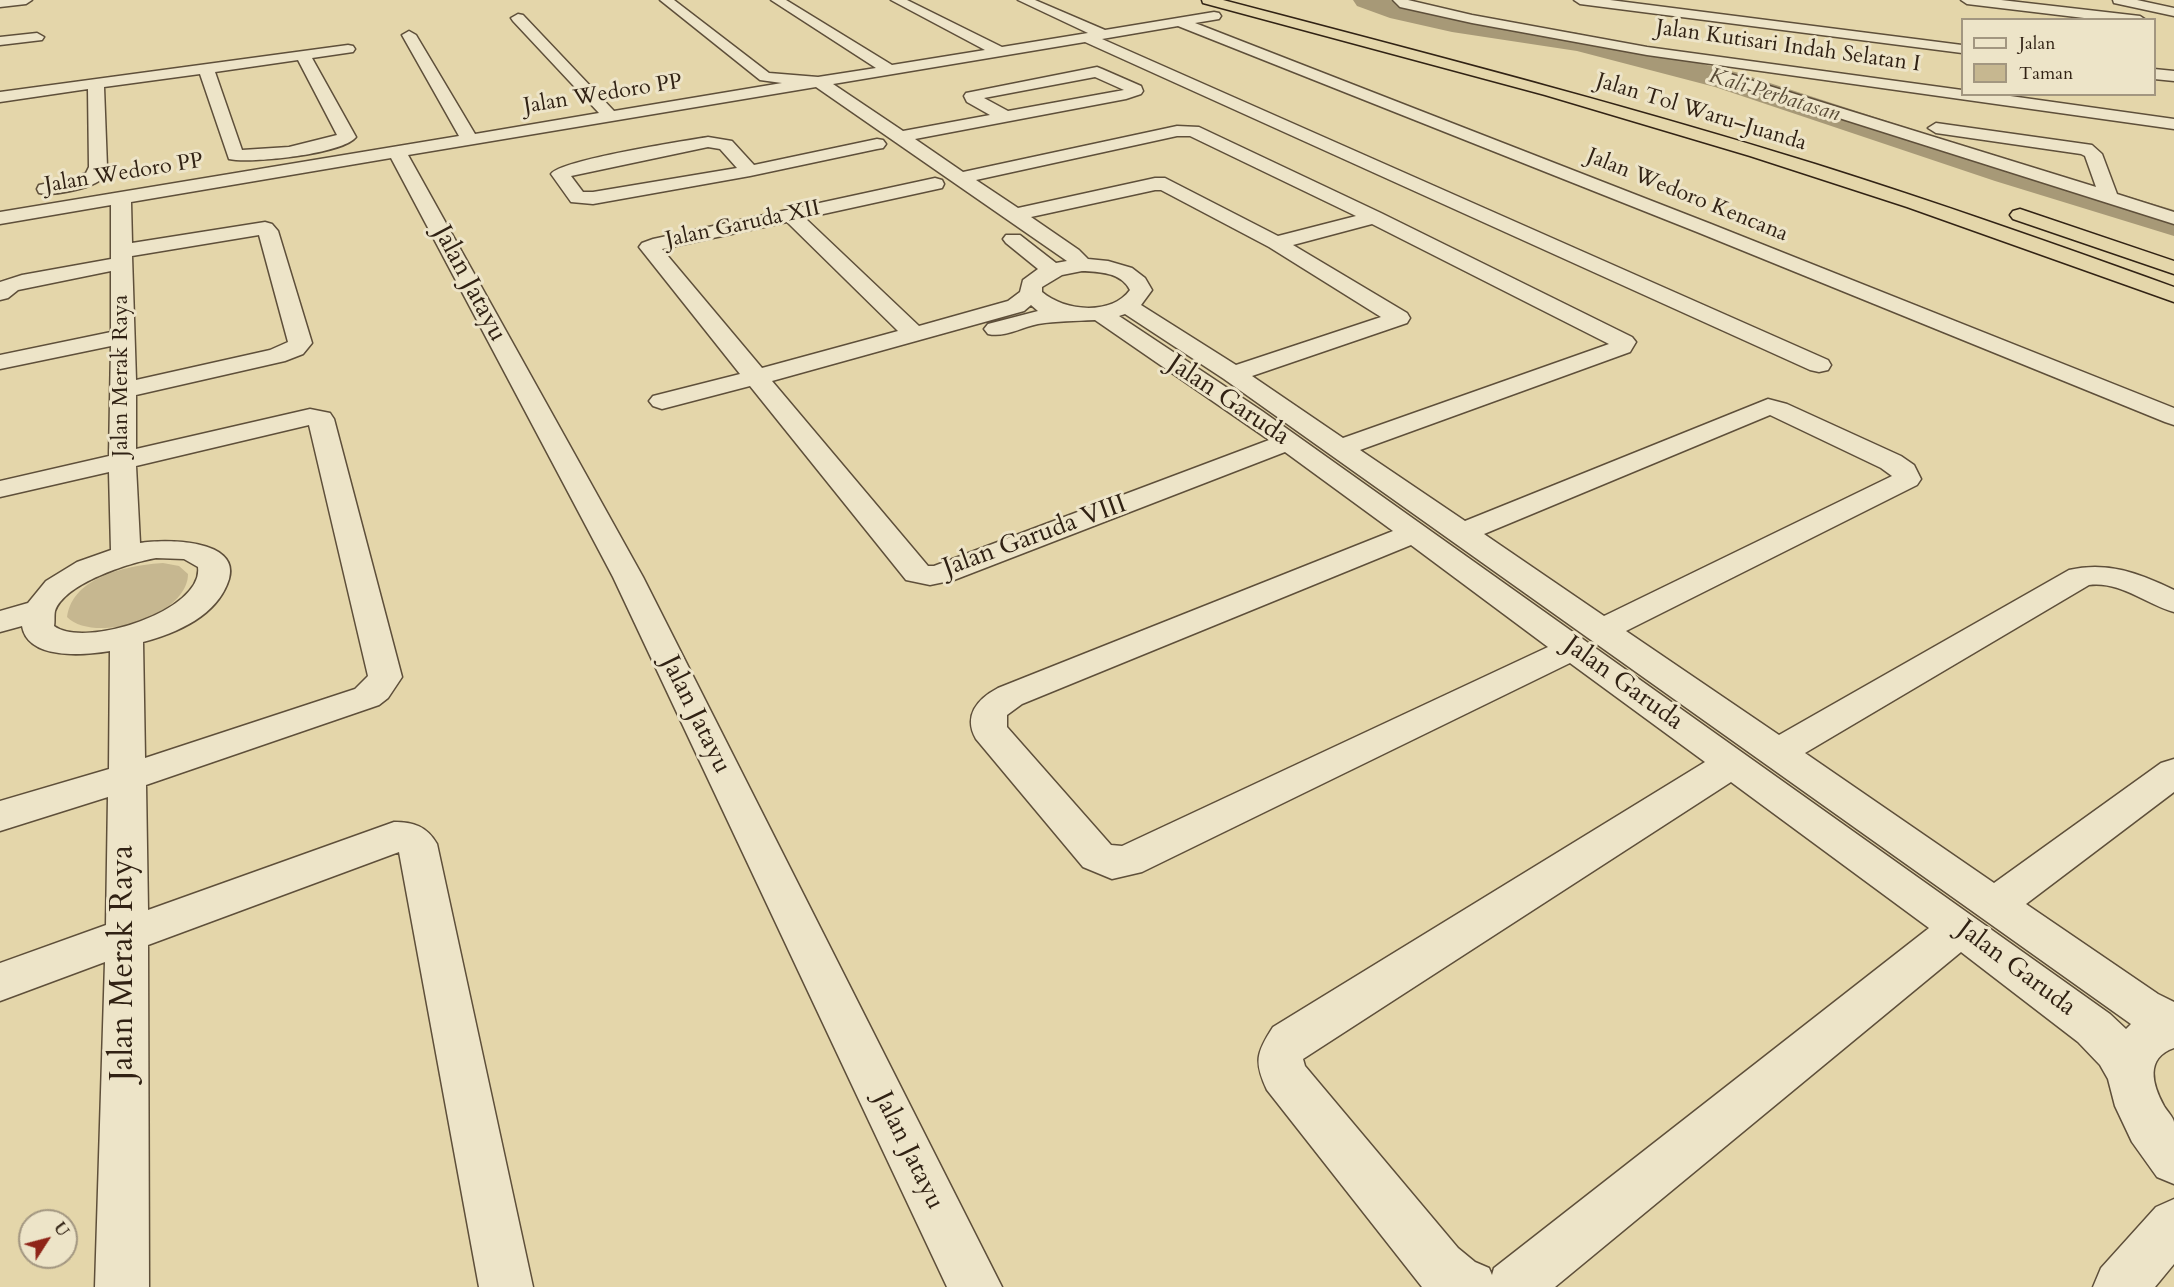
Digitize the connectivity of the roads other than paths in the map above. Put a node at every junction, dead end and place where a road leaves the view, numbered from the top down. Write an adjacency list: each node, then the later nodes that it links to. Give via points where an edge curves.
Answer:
1 (26, 0): 13 (street)
2 (666, 0): 38 (street)
3 (777, 0): 34 (street)
4 (897, 0): 31 (street)
5 (1024, 0): 24 (street)
6 (1262, 0): 26 (highway)
7 (1399, 0): 30 (street, Jalan Kutisari Indah Selatan I, via 1472,19)
8 (1580, 0): 29 (street)
9 (1682, 0): 22 (street)
10 (1967, 0): 14 (street)
11 (1995, 0): 14 (street)
12 (2119, 0): 16 (street)
13 (0, 3)
14 (2023, 6): 18 (street)
15 (1211, 8): 20 (street, Jalan Wedoro PP); 55 (highway, Jalan Tol Waru–Juanda, via 1450,62)
16 (2174, 12)
17 (518, 18): 45 (street)
18 (2123, 18)
19 (2156, 21): 21 (street)
20 (1180, 22): 24 (street, Jalan Wedoro PP); 100 (street, Jalan Wedoro Kencana)
21 (2174, 23)
22 (1894, 26)
23 (409, 35): 51 (street)
24 (1094, 36): 31 (street, Jalan Wedoro PP); 94 (street)
25 (37, 37): 27 (street)
26 (1422, 39)
27 (0, 41)
28 (348, 49): 32 (street)
29 (1961, 49)
30 (1647, 51): 41 (street, Jalan Kutisari Indah Selatan I); 47 (street)
31 (999, 54): 34 (street, Jalan Wedoro PP); 39 (street)
32 (303, 55): 33 (street); 53 (street, via 347,137)
33 (206, 68): 37 (street); 56 (street, via 233,154)
34 (890, 70): 39 (street, Jalan Wedoro PP)
35 (2156, 74): 36 (street)
36 (2174, 76)
37 (96, 84): 43 (street); 64 (street, via 98,167 94,176 79,183)
38 (761, 84): 39 (street); 40 (street, Jalan Wedoro PP); 45 (street, Jalan Wedoro PP)
39 (823, 84): 40 (street, Jalan Wedoro PP); 44 (street)
40 (792, 86): 44 (street, via 816,103)
41 (1961, 94)
42 (1972, 96): 48 (street, Jalan Kutisari Indah Selatan I)
43 (0, 97)
44 (843, 98): 50 (street)
45 (610, 116): 51 (street, Jalan Wedoro PP)
46 (1006, 117): 46 (street, via 1126,94 1135,89 1097,72 972,96); 50 (street)
47 (1853, 118): 66 (street); 66 (street, via 2086,150 2093,154)
48 (2174, 124)
49 (860, 132): 52 (street)
50 (900, 137): 57 (street)
51 (470, 140): 54 (street, Jalan Wedoro PP)
52 (877, 144): 57 (street, via 896,157); 60 (street)
53 (308, 148): 56 (street); 58 (street)
54 (397, 152): 58 (street, Jalan Wedoro PP); 131 (street, Jalan Jatayu, via 628,577)
55 (1756, 152): 86 (highway, Jalan Tol Waru–Juanda, via 1987,226); 88 (highway, via 1784,167)
56 (275, 153): 59 (street)
57 (923, 153): 62 (street)
58 (321, 164): 59 (street, Jalan Wedoro PP)
59 (284, 171): 68 (street, Jalan Wedoro PP)
60 (750, 171): 60 (street, via 726,145 708,142 560,174 578,198 584,199)
61 (915, 171): 63 (street)
62 (959, 178): 67 (street); 73 (street, via 1190,130)
63 (934, 184): 67 (street, via 956,199); 71 (street, Jalan Garuda XII)
64 (50, 188): 65 (street); 69 (street)
65 (30, 191)
66 (2108, 196): 76 (street)
67 (987, 197): 72 (street)
68 (121, 198): 69 (street, Jalan Wedoro PP); 79 (street, Jalan Merak Raya)
69 (52, 209): 74 (street, Jalan Wedoro PP)
70 (2007, 211): 75 (highway)
71 (790, 214): 90 (street); 96 (street, Jalan Garuda XII, via 649,247)
72 (1014, 215): 78 (street, via 1163,184); 81 (street)
73 (1374, 217): 78 (street); 102 (street, via 1620,339 1624,345)
74 (0, 218)
75 (2029, 218): 80 (highway); 82 (highway)
76 (2174, 218)
77 (997, 228): 83 (street)
78 (1276, 243): 95 (street, via 1399,318)
79 (122, 257): 84 (street, via 10,285); 91 (street, Jalan Merak Raya); 97 (street, via 266,228 300,343 277,356)
80 (2174, 263)
81 (1082, 265): 83 (street); 87 (street, via 1117,270 1138,282 1138,298)
82 (2174, 268)
83 (1053, 270): 85 (street, via 1031,285)
84 (0, 293)
85 (1031, 294): 87 (street, via 1045,306); 89 (street)
86 (2174, 294)
87 (1099, 310): 89 (street); 95 (street, Jalan Garuda); 99 (street, Jalan Garuda)
88 (2174, 314)
89 (974, 327): 90 (street); 92 (street)
90 (914, 334): 92 (street)
91 (123, 337): 93 (street); 97 (street, Jalan Merak Raya)
92 (863, 358): 96 (street)
93 (0, 362)
94 (1819, 365)
95 (1233, 374): 99 (street, Jalan Garuda)
96 (764, 386): 98 (street); 101 (street, Jalan Garuda VIII, via 917,573 924,575 943,573)
97 (124, 390): 103 (street, Jalan Merak Raya)
98 (662, 401)
99 (1267, 412): 101 (street, Jalan Garuda); 102 (street, Jalan Garuda)
100 (2174, 417)
101 (1288, 442): 105 (street, Jalan Garuda)
102 (1339, 448): 105 (street, Jalan Garuda)
103 (122, 460): 104 (street); 108 (street, Jalan Merak Raya); 119 (street, via 310,417 321,418 384,677 367,697)
104 (0, 489)
105 (1388, 498): 106 (street, Jalan Garuda); 107 (street, Jalan Garuda)
106 (1415, 533): 113 (street, Jalan Garuda); 113 (street, via 1010,696 989,712 989,730 1097,856 1112,863 1128,861)
107 (1461, 533): 113 (street, Jalan Garuda); 113 (street, via 1768,407 1904,471 1907,479)
108 (126, 555): 110 (street, via 88,569 57,588); 112 (street, via 156,549 202,554 213,564 214,578 205,594 186,611)
109 (2174, 602): 116 (street, via 2123,578 2092,574 2080,577)
110 (39, 610): 111 (street); 112 (street, via 38,629 54,642 86,645)
111 (0, 622)
112 (127, 638): 119 (street, Jalan Merak Raya)
113 (1587, 639): 114 (street, Jalan Garuda); 115 (street, Jalan Garuda)
114 (1687, 691): 115 (street); 116 (street, Jalan Garuda)
115 (1655, 708): 117 (street, Jalan Garuda)
116 (1777, 753): 121 (street, Jalan Garuda)
117 (1732, 763): 121 (street, Jalan Garuda); 132 (street, via 1289,1042 1280,1056 1283,1075 1439,1267)
118 (2174, 772): 121 (street)
119 (126, 778): 120 (street); 122 (street, Jalan Merak Raya)
120 (0, 816)
121 (1977, 916): 124 (street, Jalan Garuda); 126 (street, Jalan Garuda, via 2116,1050); 133 (street)
122 (127, 934): 123 (street); 129 (street, Jalan Merak Raya); 130 (street, via 394,837 407,837 417,844)
123 (0, 982)
124 (2174, 1023)
125 (2174, 1028): 126 (street, via 2160,1030 2143,1040 2132,1054)
126 (2129, 1073): 127 (street, via 2134,1099 2149,1128)
127 (2174, 1160)
128 (2174, 1225): 134 (street)
129 (122, 1287)
130 (506, 1287)
131 (975, 1287)
132 (1470, 1287)
133 (1513, 1287)
134 (2120, 1287)

